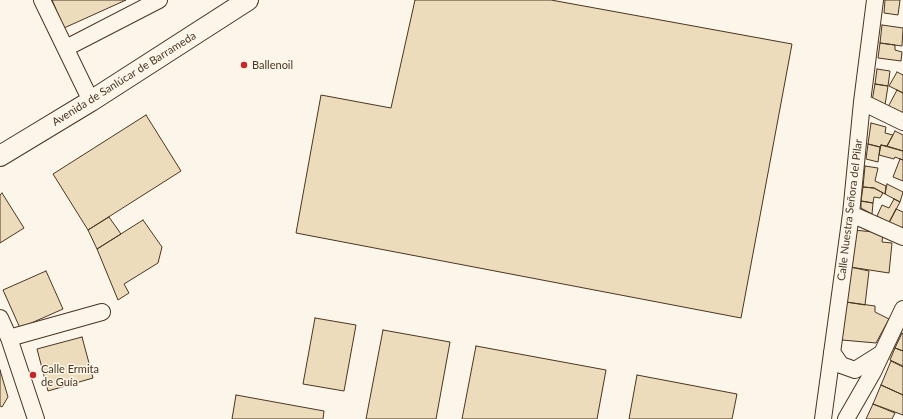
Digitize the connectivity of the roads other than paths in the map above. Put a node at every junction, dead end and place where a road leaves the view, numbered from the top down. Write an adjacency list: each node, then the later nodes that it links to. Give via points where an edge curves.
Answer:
1 (42, 0): 5 (street)
2 (159, 0): 5 (street)
3 (875, 0): 7 (street, Calle Nuestra Señora del Pilar)
4 (235, 3): 6 (main road, Avenida de Sanlúcar de Barrameda)
5 (66, 48): 6 (street)
6 (91, 101): 9 (main road, Avenida de Sanlúcar de Barrameda)
7 (862, 102): 8 (street); 10 (street, Calle Nuestra Señora del Pilar)
8 (903, 122)
9 (0, 156)
10 (851, 214): 11 (street); 16 (street, Calle Nuestra Señora del Pilar)
11 (903, 237)
12 (903, 309): 17 (street)
13 (102, 312): 15 (street)
14 (0, 318): 15 (street)
15 (10, 338): 18 (street)
16 (832, 352): 17 (street, via 841,365 855,370); 19 (street, Calle Nuestra Señora del Pilar)
17 (882, 353): 20 (street)
18 (36, 419)
19 (823, 419)
20 (846, 419)

